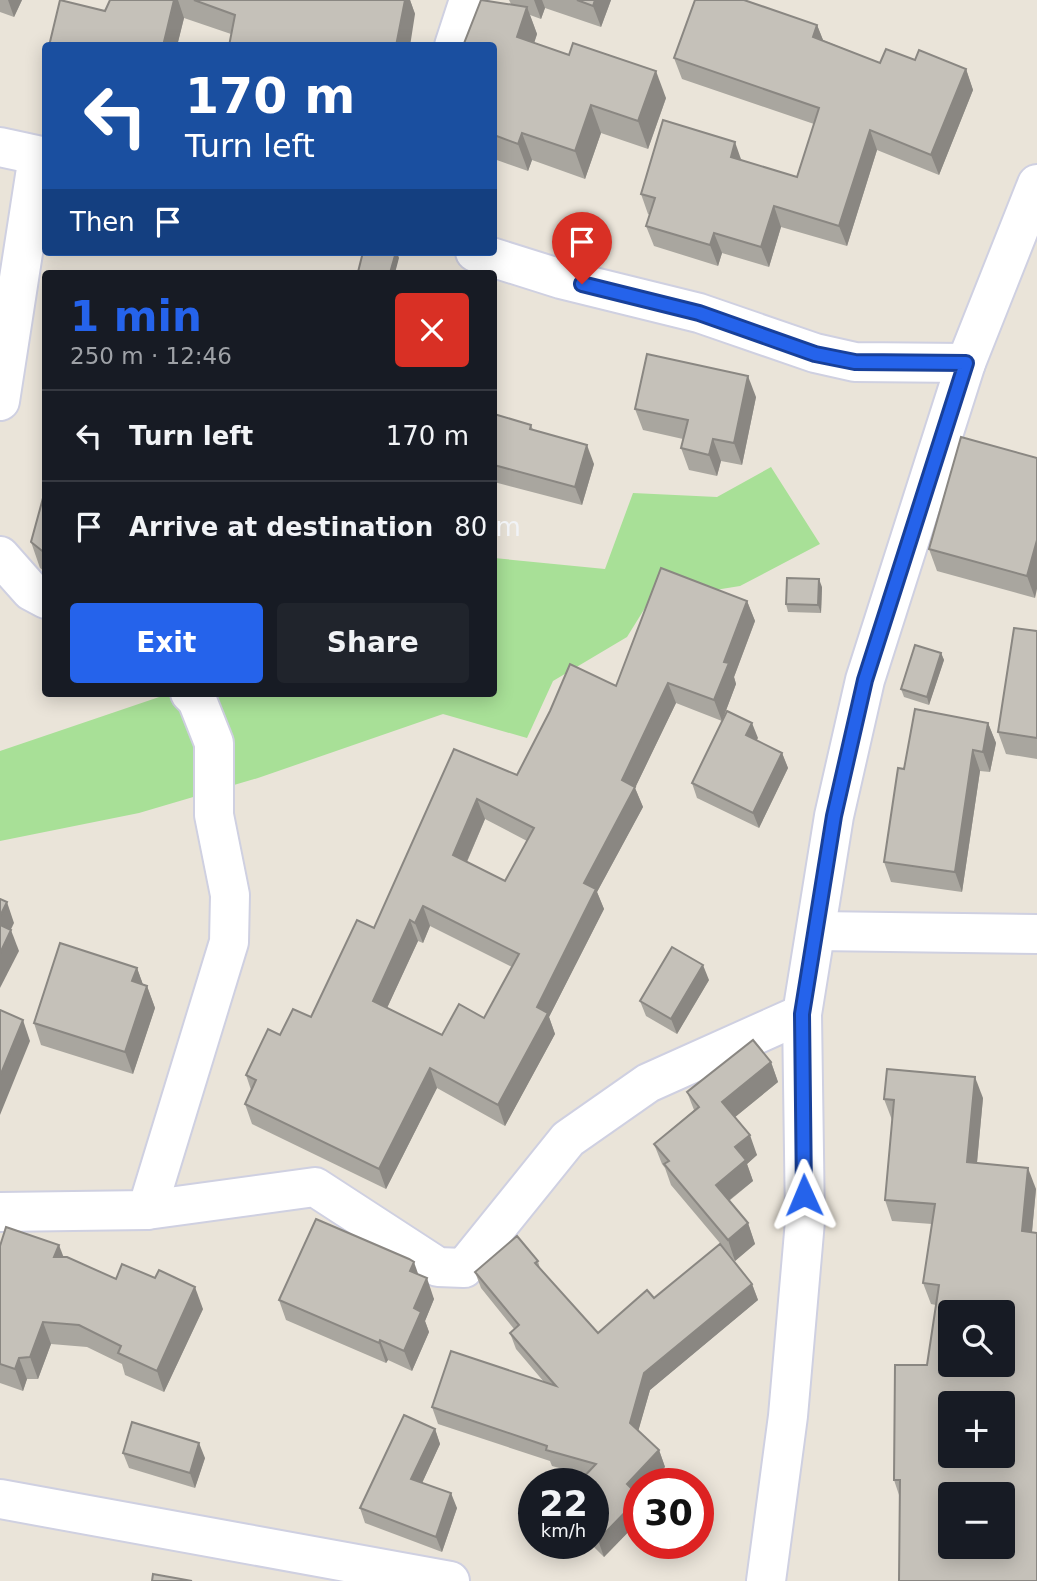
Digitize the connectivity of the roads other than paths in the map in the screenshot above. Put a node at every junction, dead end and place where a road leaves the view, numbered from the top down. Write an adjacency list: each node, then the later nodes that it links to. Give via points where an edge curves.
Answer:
1 (468, 0): 2 (street)
2 (455, 42)
3 (0, 147): 4 (street)
4 (42, 156): 8 (street)
5 (1037, 184): 7 (street)
6 (488, 256): 7 (street, via 699,313 815,354 855,362)
7 (966, 363): 12 (street, via 865,680 834,816)
8 (0, 401)
9 (0, 556): 10 (street)
10 (42, 597)
11 (194, 697): 15 (street, via 214,743 214,815 230,895 229,942)
12 (816, 931): 13 (street); 14 (street)
13 (1037, 934)
14 (802, 1014): 15 (street, via 648,1083 568,1139 464,1268 438,1267 315,1187); 20 (street, via 805,1221 788,1416)
15 (147, 1210): 16 (street)
16 (0, 1212)
17 (0, 1499): 18 (street)
18 (308, 1568): 19 (street)
19 (450, 1581)
20 (766, 1581)

